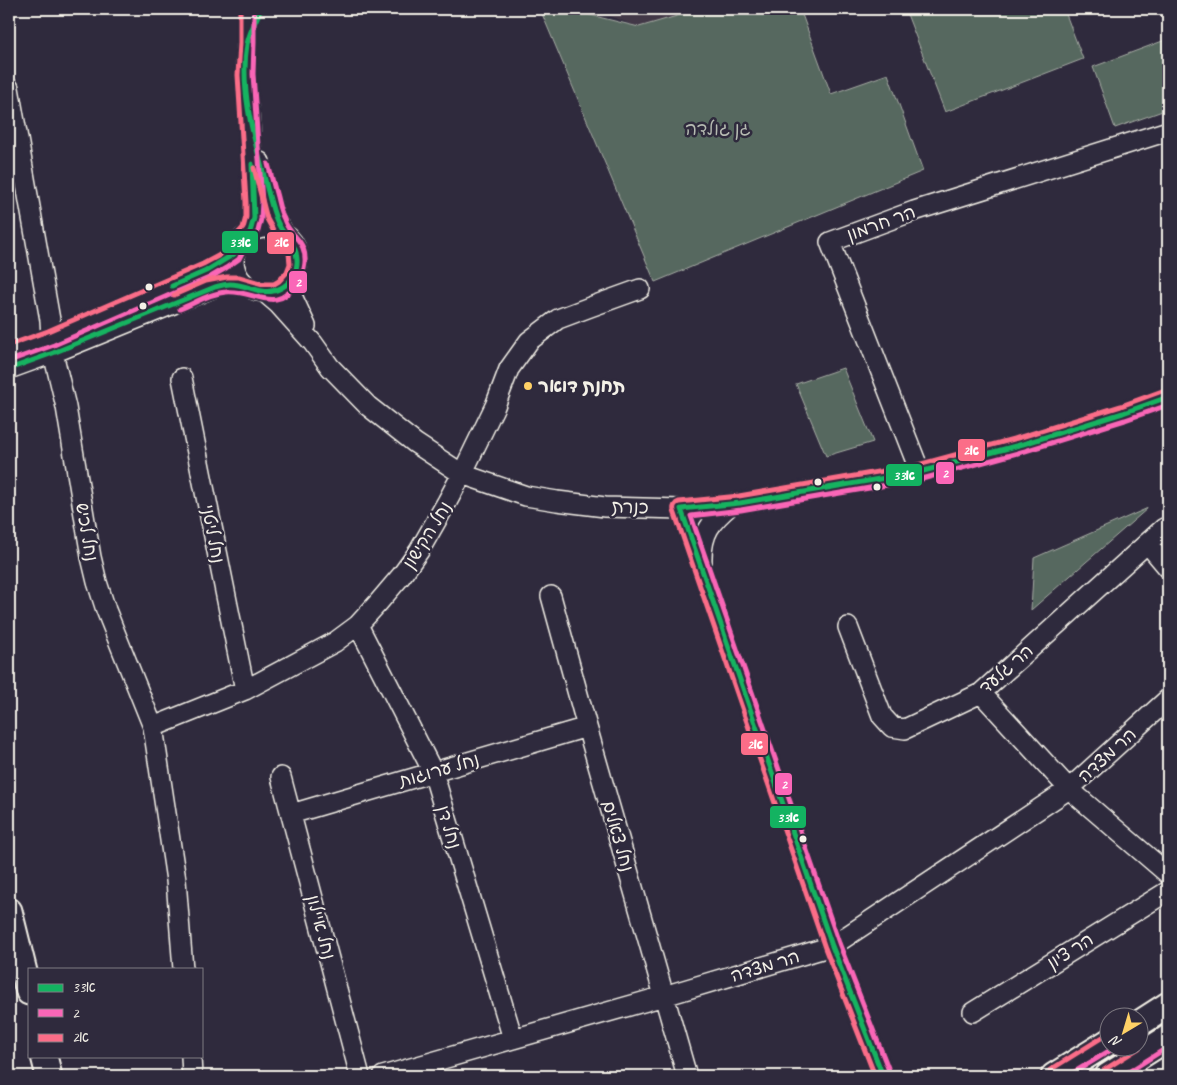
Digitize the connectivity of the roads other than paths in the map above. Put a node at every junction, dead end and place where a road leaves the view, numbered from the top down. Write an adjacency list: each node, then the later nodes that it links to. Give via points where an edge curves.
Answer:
1 (247, 9): 3 (street)
2 (261, 9): 3 (street)
3 (247, 43): 5 (street, via 245,74)
4 (9, 88): 14 (street, נחל לכיש)
5 (250, 123): 7 (street, via 254,202); 8 (street, via 274,217)
6 (1168, 131): 19 (street, הר חרמון, via 914,211 830,242)
7 (250, 232): 8 (street, via 267,228); 9 (street, via 242,238)
8 (284, 234): 10 (street, via 291,241 298,258 294,276)
9 (234, 254): 12 (street, כנרת, via 236,272 241,280); 14 (street, via 206,271)
10 (288, 283): 12 (street, via 273,291); 13 (street, כנרת)
11 (640, 289): 20 (street, נחל הקישון, via 558,319 529,342 509,370)
12 (256, 290): 13 (street, כנרת, via 278,304); 14 (street, via 229,284 215,287)
13 (313, 343): 20 (street, כנרת, via 368,406)
14 (52, 345): 15 (street); 16 (street); 33 (street, נחל לכיש, via 97,582)
15 (9, 353)
16 (9, 369)
17 (182, 378): 30 (street, נחל ליטני)
18 (1168, 397): 19 (street, כנרת, via 1023,444)
19 (920, 472): 21 (street, כנרת)
20 (462, 474): 22 (street, כנרת, via 526,496 557,501 606,507); 28 (street, נחל הקישון, via 402,576)
21 (732, 504): 22 (street, כנרת); 26 (street, via 717,516 707,531 702,549)
22 (681, 509): 26 (street)
23 (1164, 528): 24 (street, הר גלעד)
24 (1147, 543): 25 (street); 31 (street, הר גלעד)
25 (1168, 568)
26 (702, 570): 42 (street)
27 (551, 596): 34 (street, נחל צאלים)
28 (358, 625): 30 (street, נחל הקישון, via 335,642); 35 (street, נחל דן)
29 (848, 627): 31 (street, הר גלעד, via 882,716 892,727 905,729)
30 (245, 690): 33 (street, נחל הקישון)
31 (981, 693): 37 (street)
32 (1168, 699): 37 (street, הר מצדה)
33 (153, 726): 43 (street, נחל לכיש, via 176,880)
34 (587, 727): 35 (street, נחל ערוגות); 45 (street, נחל צאלים)
35 (433, 772): 38 (street, נחל ערוגות); 50 (street, נחל דן)
36 (281, 777): 38 (street, נחל איילון)
37 (1069, 789): 39 (street); 42 (street, הר מצדה)
38 (291, 814): 57 (street, נחל איילון)
39 (1168, 874)
40 (1168, 891): 47 (street, הר ציון)
41 (9, 911): 44 (main road)
42 (832, 946): 45 (street, הר מצדה); 54 (street)
43 (183, 968)
44 (28, 988)
45 (664, 996): 50 (street, הר מצדה); 59 (street, נחל צאלים)
46 (1168, 1005): 48 (main road)
47 (972, 1012)
48 (1150, 1017)
49 (1168, 1038): 61 (main road)
50 (512, 1039): 58 (street, הר מצדה)
51 (1100, 1047): 60 (main road)
52 (44, 1058): 55 (main road)
53 (191, 1058): 56 (street)
54 (881, 1074)
55 (49, 1076)
56 (192, 1076)
57 (360, 1076)
58 (383, 1076)
59 (687, 1076)
60 (1054, 1076)
61 (1108, 1076)

